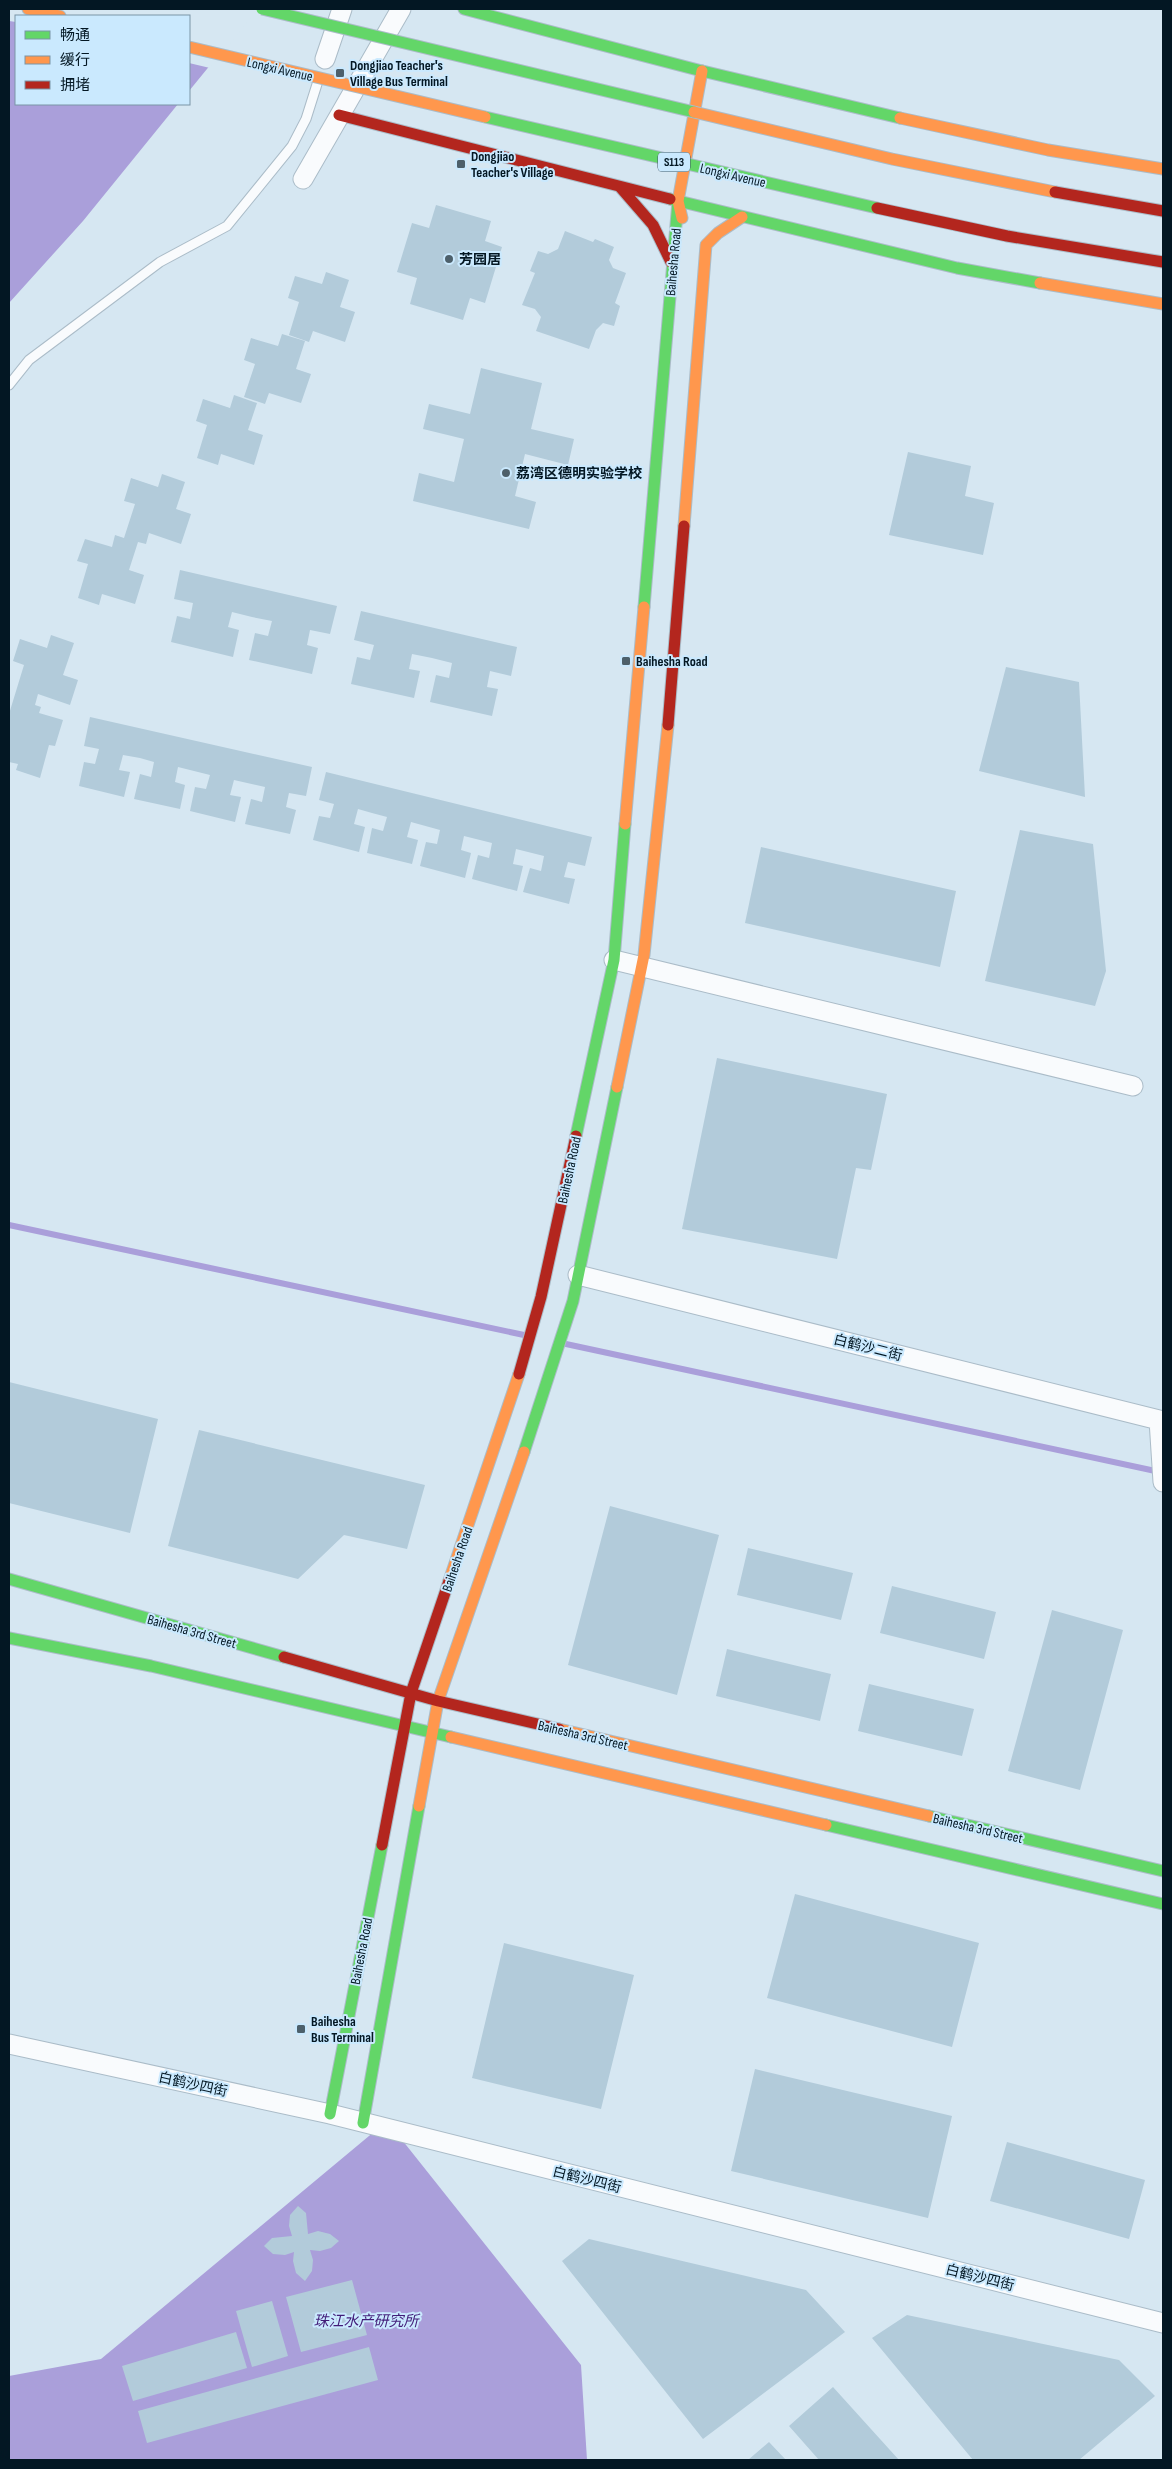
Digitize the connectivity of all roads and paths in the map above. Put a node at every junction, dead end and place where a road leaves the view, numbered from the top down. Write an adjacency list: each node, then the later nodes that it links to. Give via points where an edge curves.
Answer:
1 (28, 9): 6 (street)
2 (262, 9): 15 (street, bridge, via 892,159 1029,188)
3 (342, 9): 8 (street)
4 (400, 9): 10 (street)
5 (464, 9): 9 (street)
6 (55, 15)
7 (190, 47): 19 (street, Longxi Avenue / S113, bridge, via 934,221 1054,246)
8 (325, 59): 23 (lane, via 306,120 292,146 227,226 160,262 29,360)
9 (702, 71): 11 (street, via 1039,148); 14 (street, Baihesha Road)
10 (339, 115): 12 (street); 13 (street)
11 (1163, 169)
12 (303, 179)
13 (620, 186): 14 (street); 20 (street, via 653,224)
14 (678, 201): 16 (street); 17 (street); 20 (street, Baihesha Road)
15 (1163, 211)
16 (742, 217): 21 (street, Baihesha Road, via 718,233 706,246); 22 (street, via 957,268)
17 (687, 240)
18 (691, 260): 21 (street)
19 (1163, 262)
20 (672, 265): 24 (street, Baihesha Road)
21 (700, 299): 25 (street, Baihesha Road, via 668,726)
22 (1163, 304)
23 (9, 385)
24 (614, 960): 25 (street); 31 (street, Baihesha Road, via 541,1297 514,1389)
25 (642, 967): 26 (street); 27 (street, Baihesha Road)
26 (1133, 1086)
27 (578, 1275): 28 (street, 白鹤沙二街, via 1158,1420); 32 (street, Baihesha Road, via 544,1395)
28 (1163, 1482)
29 (9, 1579): 31 (street, Baihesha 3rd Street)
30 (9, 1638): 33 (street, via 151,1666)
31 (411, 1693): 32 (street, Baihesha 3rd Street); 33 (street, Baihesha Road)
32 (438, 1701): 34 (street, Baihesha Road); 35 (street, Baihesha 3rd Street)
33 (404, 1725): 34 (street); 38 (street, Baihesha Road)
34 (433, 1732): 36 (street); 39 (street, Baihesha Road)
35 (1163, 1871)
36 (1163, 1904)
37 (9, 2044): 38 (street, 白鹤沙四街)
38 (330, 2114): 39 (street, 白鹤沙四街)
39 (363, 2123): 40 (street, 白鹤沙四街)
40 (1163, 2323)

